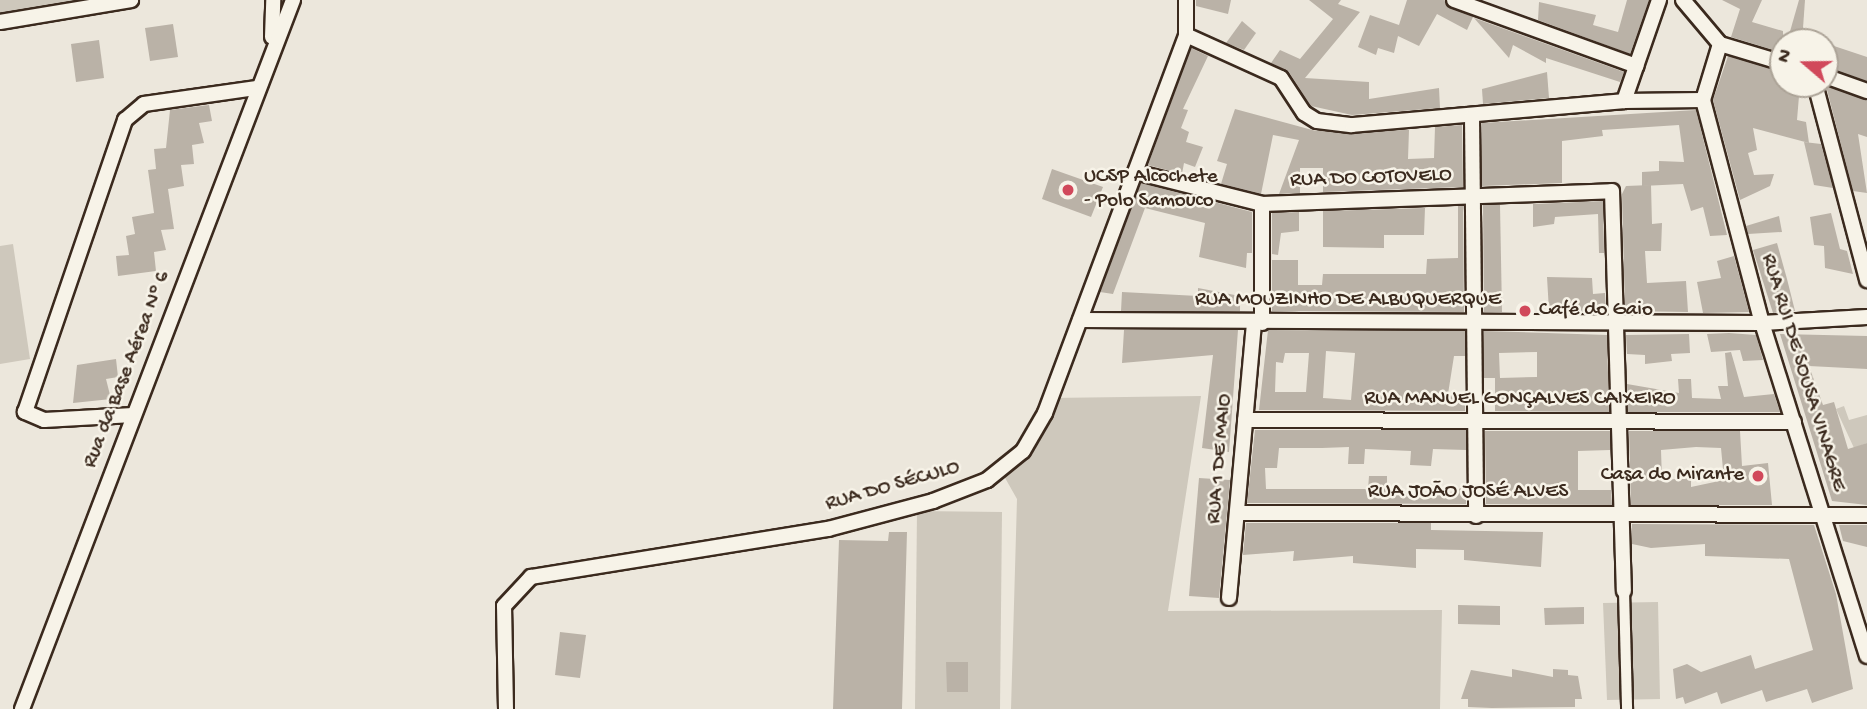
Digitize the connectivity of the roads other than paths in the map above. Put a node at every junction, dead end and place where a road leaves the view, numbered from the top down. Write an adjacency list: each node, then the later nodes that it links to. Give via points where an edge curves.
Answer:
1 (131, 0): 9 (street)
2 (273, 0): 12 (street)
3 (283, 0): 4 (street)
4 (291, 0): 12 (street)
5 (1186, 0): 10 (street)
6 (1454, 0): 14 (street)
7 (1659, 0): 14 (street)
8 (1683, 0): 11 (street)
9 (0, 22)
10 (1186, 34): 21 (street, via 1281,78 1304,113 1317,121 1352,125); 22 (street, RUA DO SÉCULO)
11 (1720, 44): 13 (street); 19 (street)
12 (271, 45): 16 (street, Rua da Base Aérea Nº 6)
13 (1769, 59)
14 (1636, 66): 20 (street)
15 (1839, 81): 17 (street)
16 (257, 88): 32 (street, Rua da Base Aérea Nº 6); 32 (street, via 144,104 125,120 25,412 44,420)
17 (1867, 91)
18 (1819, 98): 25 (street)
19 (1703, 100): 20 (street); 31 (street, RUA RUI DE SOUSA VINAGRE)
20 (1625, 101): 21 (street)
21 (1472, 117): 23 (street)
22 (1135, 172): 24 (street, RUA DO COTOVELO); 27 (street, RUA DO SÉCULO)
23 (1475, 195): 24 (street, RUA DO COTOVELO); 28 (street, RUA DO COTOVELO, via 1612,191); 30 (street)
24 (1262, 204): 29 (street, RUA 1 DE MAIO)
25 (1867, 280)
26 (1867, 317): 31 (street, RUA MOUZINHO DE ALBUQUERQUE)
27 (1080, 320): 29 (street, RUA MOUZINHO DE ALBUQUERQUE); 46 (street, RUA DO SÉCULO, via 1023,451 987,480 828,529 542,574 514,590 504,606)
28 (1616, 322): 30 (street, RUA MOUZINHO DE ALBUQUERQUE); 31 (street, RUA MOUZINHO DE ALBUQUERQUE); 36 (street)
29 (1258, 323): 30 (street, RUA MOUZINHO DE ALBUQUERQUE); 33 (street, RUA 1 DE MAIO)
30 (1476, 323): 34 (street)
31 (1762, 323): 35 (street, RUA RUI DE SOUSA VINAGRE)
32 (133, 415): 45 (street, Rua da Base Aérea Nº 6)
33 (1245, 420): 34 (street, RUA MANUEL GONÇALVES CAIXEIRO); 37 (street, RUA 1 DE MAIO)
34 (1478, 420): 36 (street, RUA MANUEL GONÇALVES CAIXEIRO); 40 (street)
35 (1794, 422): 36 (street, RUA MANUEL GONÇALVES CAIXEIRO); 41 (street, RUA RUI DE SOUSA VINAGRE)
36 (1618, 423): 38 (street)
37 (1238, 513): 40 (street, RUA JOÃO JOSÉ ALVES); 43 (street, RUA 1 DE MAIO)
38 (1622, 514): 40 (street, RUA JOÃO JOSÉ ALVES); 41 (street, RUA JOÃO JOSÉ ALVES); 42 (street)
39 (1867, 515): 41 (street, RUA JOÃO JOSÉ ALVES)
40 (1476, 516)
41 (1825, 516): 44 (street, RUA RUI DE SOUSA VINAGRE)
42 (1624, 591): 47 (street)
43 (1229, 598)
44 (1867, 656)
45 (22, 709)
46 (506, 709)
47 (1627, 709)

